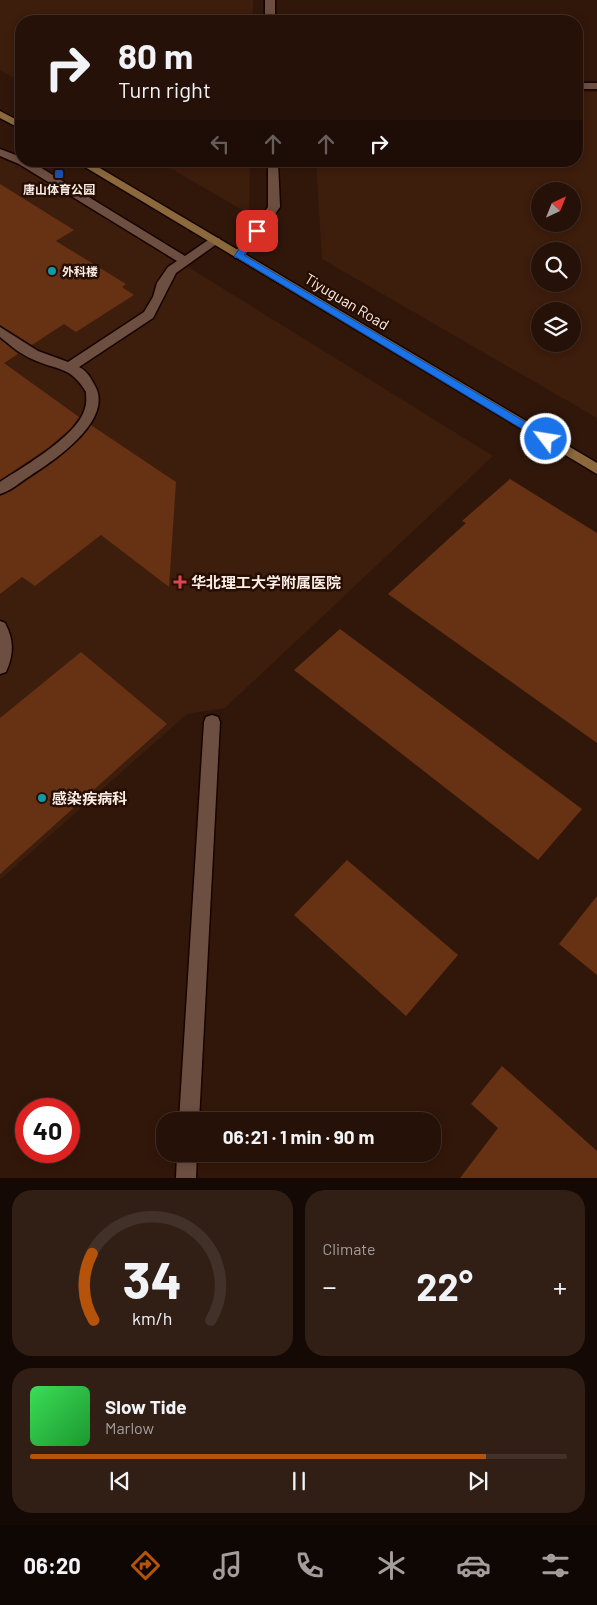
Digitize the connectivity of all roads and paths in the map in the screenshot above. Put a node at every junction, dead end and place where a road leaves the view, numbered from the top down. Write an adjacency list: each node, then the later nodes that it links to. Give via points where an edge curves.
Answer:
1 (270, 0): 2 (street)
2 (270, 15)
3 (583, 86): 4 (street)
4 (597, 86)
5 (0, 114): 6 (street)
6 (15, 123)
7 (0, 152): 8 (street)
8 (15, 158)
9 (32, 167): 14 (street)
10 (90, 167): 12 (street, Tiyuguan Road)
11 (273, 167): 13 (street, via 274,207)
12 (216, 242): 13 (street, Tiyuguan Road); 14 (street)
13 (239, 256): 17 (street, Tiyuguan Road)
14 (185, 261): 16 (street, via 163,282 149,315)
15 (0, 331): 16 (street, via 36,356)
16 (70, 367): 18 (street, via 84,377 93,394 92,413 76,436)
17 (597, 469)
18 (0, 489)
19 (0, 627): 20 (street, via 6,648)
20 (0, 667)
21 (212, 722): 22 (street)
22 (190, 1112)
23 (187, 1162): 24 (street)
24 (186, 1178)

